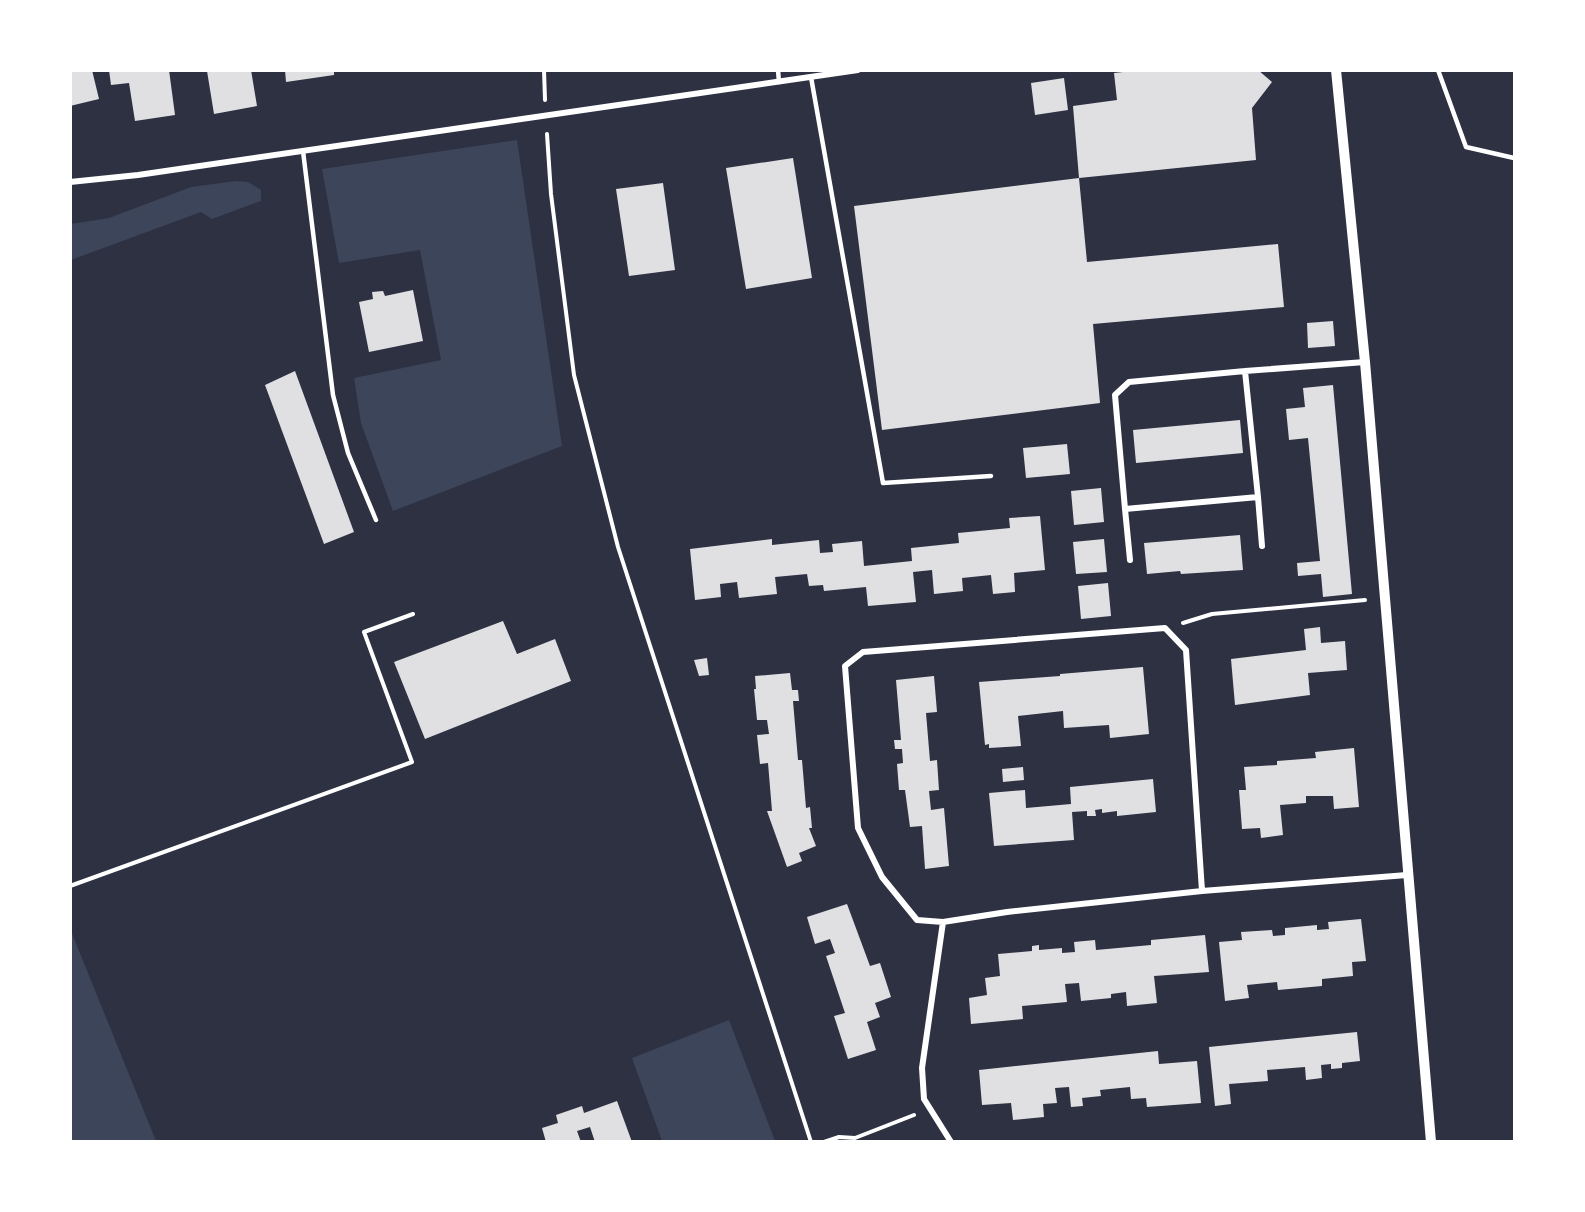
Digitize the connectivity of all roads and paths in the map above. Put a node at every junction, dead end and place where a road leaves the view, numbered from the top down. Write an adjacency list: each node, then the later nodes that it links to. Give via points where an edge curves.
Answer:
1 (544, 70): 8 (path)
2 (777, 70): 7 (lane)
3 (858, 70): 6 (street)
4 (1336, 70): 12 (street)
5 (1438, 70): 10 (lane, via 1466,147)
6 (811, 77): 7 (street); 14 (lane, via 883,483)
7 (779, 82): 8 (street)
8 (545, 114): 9 (street); 29 (path, via 574,375 615,536)
9 (303, 151): 11 (street); 17 (lane, via 333,396 348,453)
10 (1515, 158)
11 (70, 182)
12 (1365, 362): 13 (street); 20 (street)
13 (1245, 371): 15 (street); 16 (street, via 1128,382 1115,395)
14 (991, 476)
15 (1258, 497): 16 (street); 18 (street)
16 (1125, 510): 19 (street)
17 (376, 520)
18 (1262, 546)
19 (1130, 560)
20 (1384, 598): 22 (path, via 1212,614); 23 (street)
21 (413, 614): 24 (path, via 364,632 412,762)
22 (1165, 628): 25 (street, via 1186,650); 26 (street, via 863,652 845,666 858,828 882,877 917,920)
23 (1407, 875): 25 (street); 28 (street)
24 (70, 886)
25 (1202, 891): 26 (street)
26 (943, 922): 27 (street, via 922,1068 924,1098)
27 (930, 1109): 30 (path, via 855,1138 839,1137); 31 (street)
28 (1428, 1141)
29 (812, 1142)
30 (824, 1142)
31 (951, 1142)

